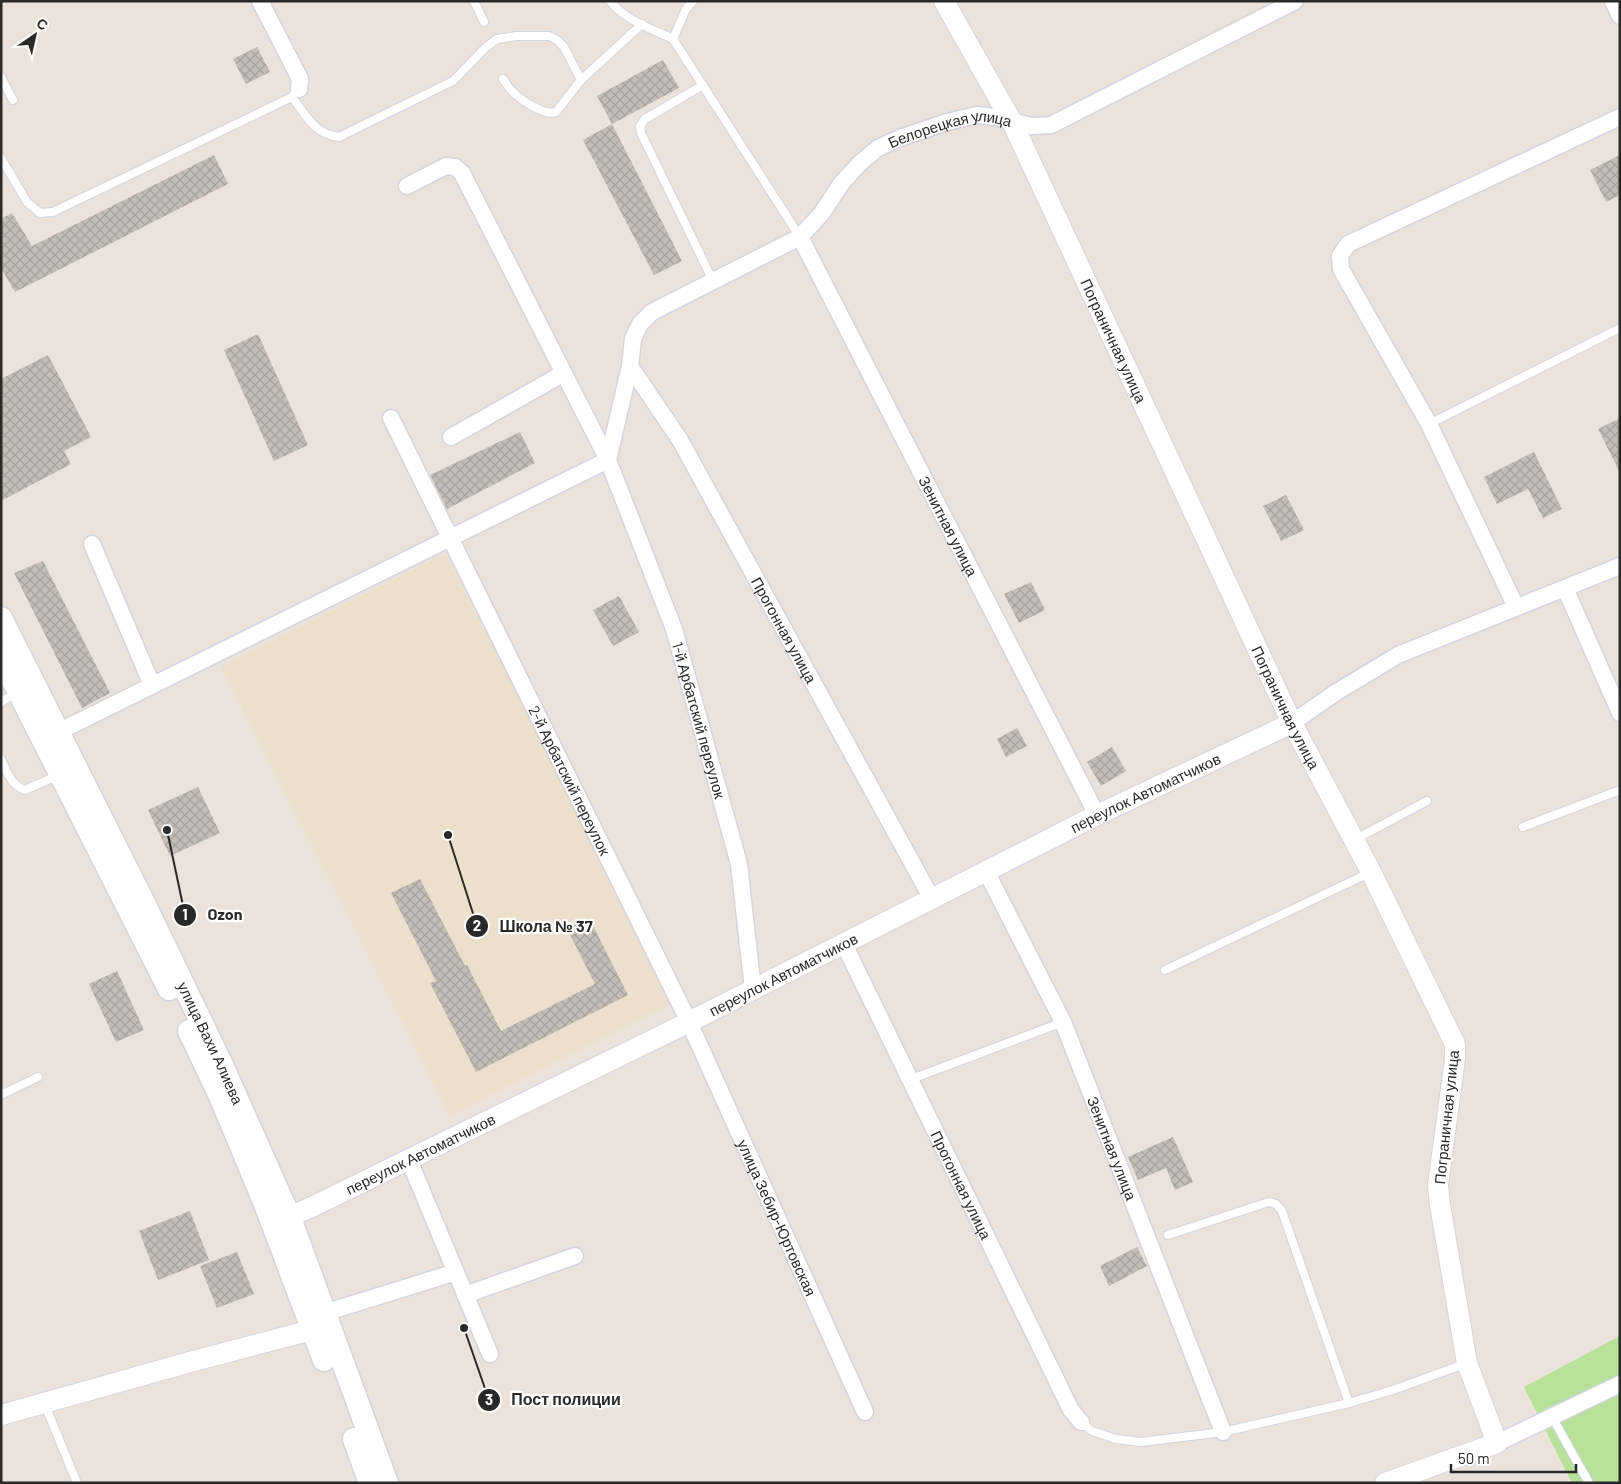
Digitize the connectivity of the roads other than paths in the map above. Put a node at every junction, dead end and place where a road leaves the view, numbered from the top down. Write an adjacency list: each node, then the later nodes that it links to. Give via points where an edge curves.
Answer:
1 (260, 1): 16 (street, via 300,79)
2 (474, 1): 9 (lane)
3 (610, 1): 10 (lane)
4 (693, 1): 11 (lane)
5 (944, 1): 19 (street, Пограничная улица)
6 (1295, 1): 19 (street, Белорецкая улица, via 1051,125 1031,126)
7 (1613, 1): 8 (street)
8 (1620, 16)
9 (484, 22)
10 (642, 24): 11 (lane); 14 (lane)
11 (673, 39): 15 (lane)
12 (1, 77): 17 (lane)
13 (503, 79): 14 (lane, via 513,92 550,114 556,112)
14 (581, 80): 16 (lane, via 558,40 549,36 516,36 497,39 453,81 340,136 328,136 317,130)
15 (703, 85): 22 (lane); 23 (lane, via 645,119 640,133)
16 (296, 93): 20 (lane, via 53,212 40,213 27,202)
17 (13, 100)
18 (1620, 117): 28 (street, via 1348,244 1340,256 1341,269)
19 (1012, 122): 22 (street, Белорецкая улица, via 978,115 947,122 878,148 841,184 822,213); 41 (street, Пограничная улица)
20 (1, 158)
21 (407, 186): 26 (street, 1-й Арбатский переулок, via 446,166 455,167 462,173)
22 (800, 237): 23 (street, Белорецкая улица); 47 (street, Зенитная улица)
23 (713, 281): 25 (street, Белорецкая улица, via 652,312 640,324 633,339)
24 (1620, 328): 28 (lane)
25 (630, 366): 30 (street); 52 (street, Прогонная улица, via 680,440)
26 (564, 374): 29 (street); 30 (street, 1-й Арбатский переулок)
27 (391, 418): 31 (street, 2-й Арбатский переулок)
28 (1429, 424): 35 (street)
29 (451, 437)
30 (608, 460): 31 (street); 55 (street, 1-й Арбатский переулок, via 674,630 734,845)
31 (449, 538): 38 (street); 56 (street, 2-й Арбатский переулок)
32 (92, 544): 38 (street)
33 (1620, 566): 34 (street)
34 (1565, 588): 35 (street); 40 (street)
35 (1516, 607): 41 (street, via 1398,655)
36 (1, 618): 42 (main road, улица Вахи Алиева)
37 (1, 657): 39 (main road, улица Вахи Алиева)
38 (152, 685): 42 (street)
39 (10, 697): 44 (main road, улица Вахи Алиева)
40 (1620, 713)
41 (1292, 722): 47 (street, переулок Автоматчиков); 49 (street, Пограничная улица)
42 (58, 732): 62 (main road, улица Вахи Алиева, via 222,1065)
43 (1, 759): 44 (lane, via 11,780 25,790)
44 (61, 775): 62 (main road, улица Вахи Алиева, via 179,1008)
45 (1620, 790): 48 (lane)
46 (1427, 801): 49 (lane)
47 (1097, 815): 50 (street, переулок Автоматчиков)
48 (1523, 827)
49 (1354, 840): 51 (street, Пограничная улица)
50 (986, 871): 52 (street, переулок Автоматчиков); 57 (street, Зенитная улица)
51 (1371, 872): 54 (lane); 69 (street, Пограничная улица, via 1454,1044 1455,1059 1438,1185)
52 (932, 899): 53 (street, переулок Автоматчиков)
53 (844, 944): 55 (street, переулок Автоматчиков); 59 (street, Прогонная улица)
54 (1165, 970)
55 (753, 990): 56 (street, переулок Автоматчиков)
56 (689, 1022): 61 (street, переулок Автоматчиков); 73 (street, улица Зебир-Юртовская)
57 (1063, 1022): 59 (lane); 77 (street, Зенитная улица)
58 (38, 1077): 60 (lane)
59 (909, 1080): 76 (street, Прогонная улица, via 1071,1410)
60 (1, 1095)
61 (409, 1160): 62 (street, переулок Автоматчиков); 65 (street)
62 (281, 1221): 67 (main road, улица Вахи Алиева)
63 (1168, 1235): 71 (lane, via 1269,1202 1276,1204 1282,1211)
64 (575, 1256): 66 (street)
65 (456, 1272): 66 (street); 67 (street)
66 (465, 1295): 68 (street)
67 (322, 1323): 72 (street); 80 (main road, улица Вахи Алиева); 81 (main road, улица Вахи Алиева)
68 (490, 1354)
69 (1467, 1363): 71 (lane); 78 (street, Пограничная улица)
70 (1620, 1384): 75 (street)
71 (1349, 1402): 77 (lane)
72 (44, 1403): 74 (street); 79 (lane)
73 (865, 1412)
74 (2, 1413)
75 (1552, 1417): 78 (street); 83 (lane)
76 (1081, 1422): 77 (lane, via 1092,1431 1116,1439 1141,1442)
77 (1223, 1432)
78 (1497, 1443): 82 (street)
79 (77, 1483)
80 (370, 1483)
81 (387, 1483)
82 (1385, 1483)
83 (1589, 1483)

